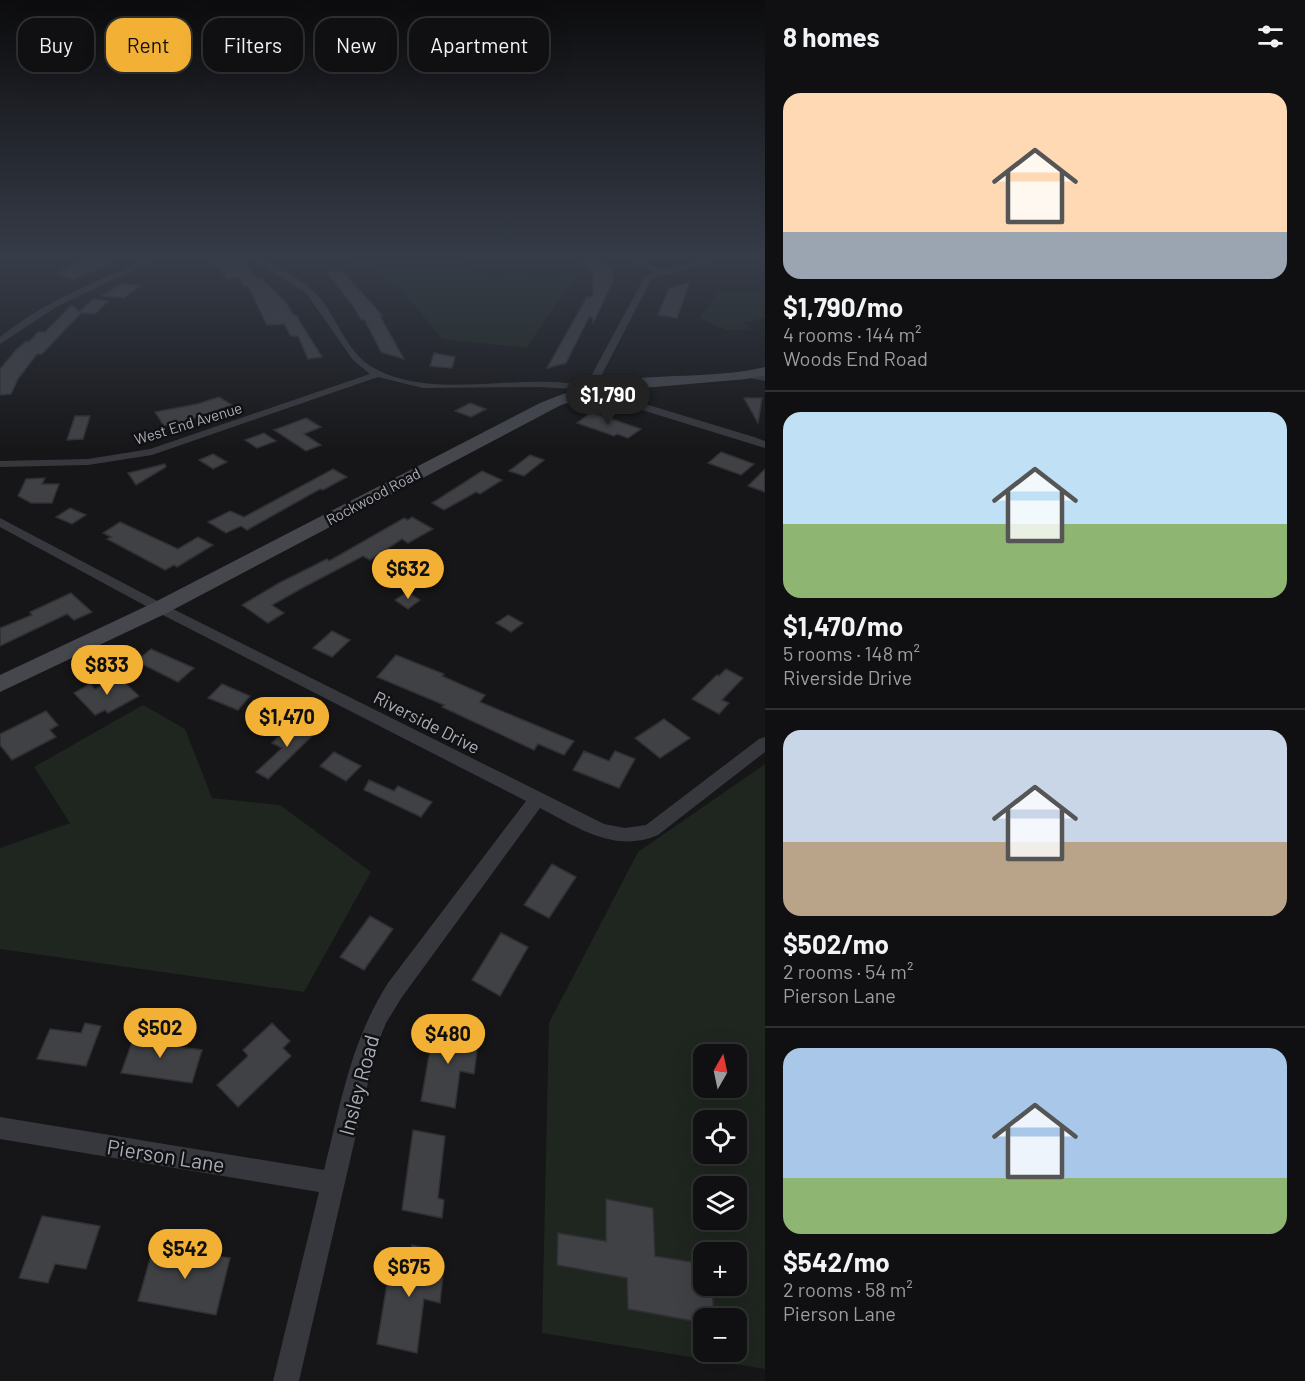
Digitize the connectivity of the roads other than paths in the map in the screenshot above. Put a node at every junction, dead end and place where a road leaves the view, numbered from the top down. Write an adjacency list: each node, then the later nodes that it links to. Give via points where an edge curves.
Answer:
1 (26, 322): 4 (street)
2 (331, 322): 6 (street, via 357,361)
3 (624, 322): 8 (street, via 594,380)
4 (0, 341)
5 (765, 371): 7 (street, Rockwood Road)
6 (378, 374): 8 (street, via 430,385 563,385); 10 (street, West End Avenue, via 152,452 88,462)
7 (756, 376): 8 (street, Rockwood Road)
8 (594, 390): 9 (street); 12 (street, Rockwood Road, via 536,411)
9 (765, 445)
10 (0, 464)
11 (1, 523): 12 (street, Riverside Drive)
12 (160, 608): 13 (street, Rockwood Road); 15 (street, Riverside Drive)
13 (0, 684)
14 (765, 743): 15 (street, Riverside Drive, via 648,832 632,836 599,830)
15 (537, 799): 17 (street, Insley Road, via 378,1017 365,1048)
16 (0, 1128): 17 (street, Pierson Lane)
17 (333, 1183): 18 (street, Insley Road)
18 (286, 1381)

